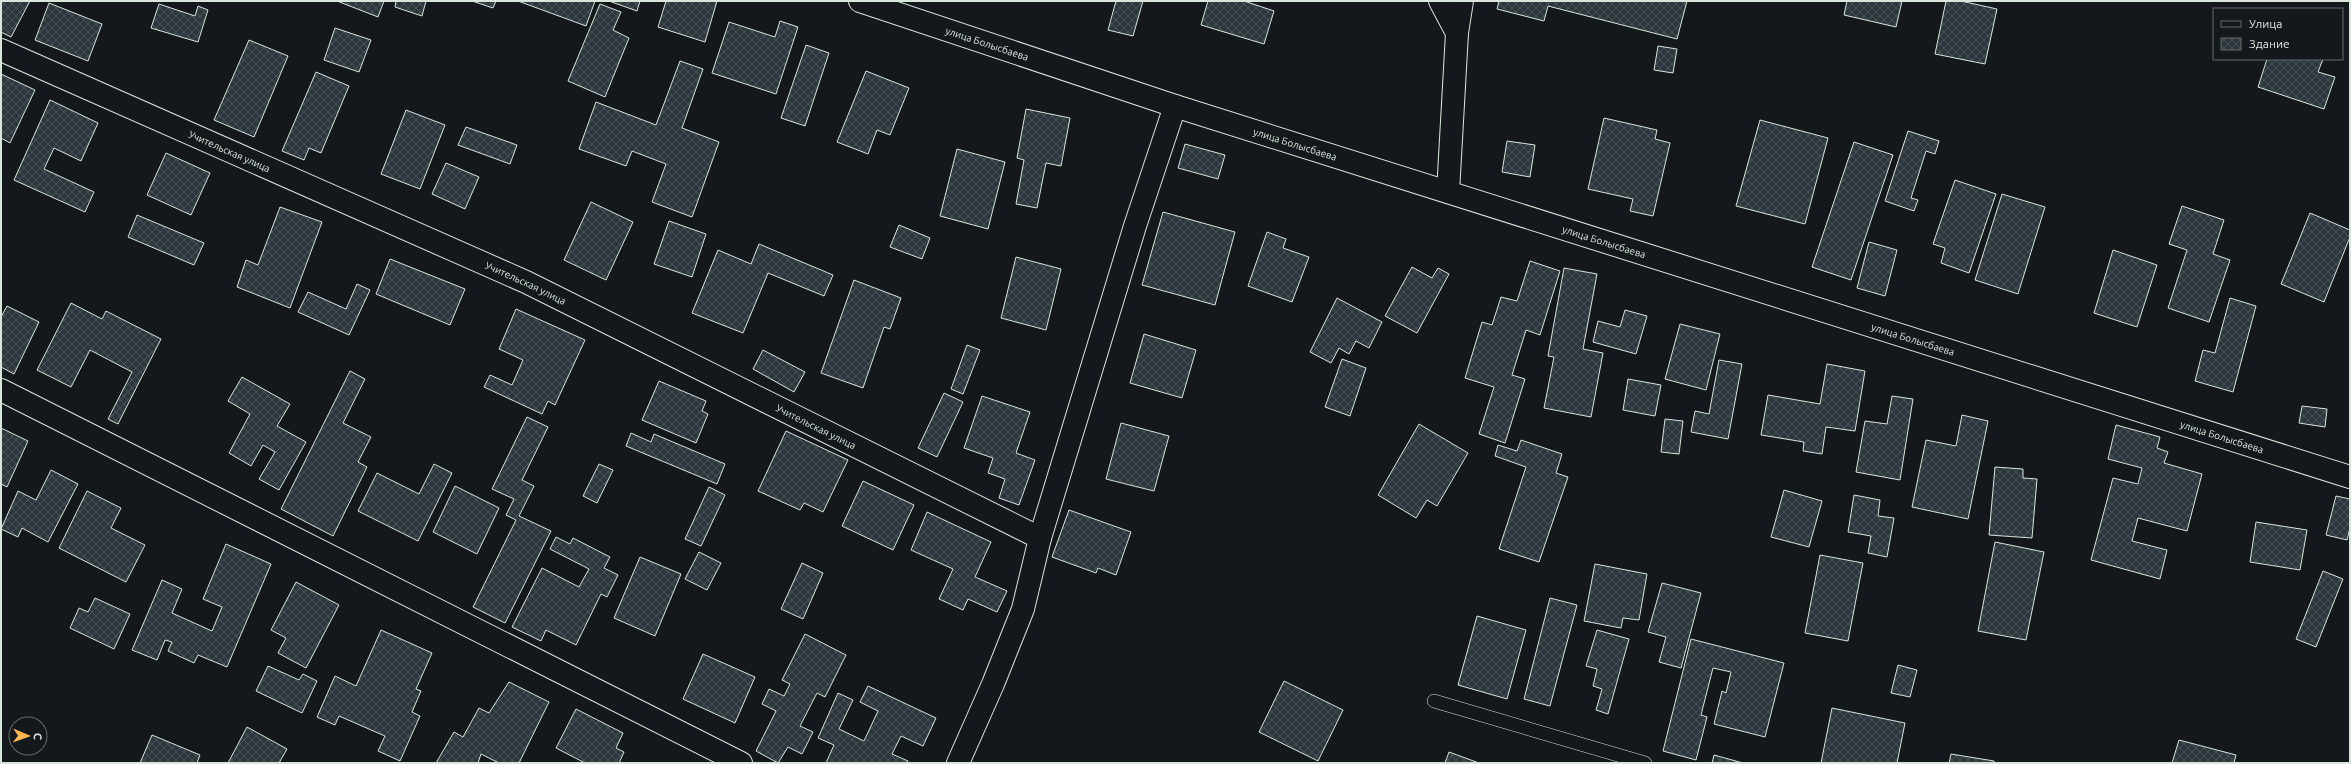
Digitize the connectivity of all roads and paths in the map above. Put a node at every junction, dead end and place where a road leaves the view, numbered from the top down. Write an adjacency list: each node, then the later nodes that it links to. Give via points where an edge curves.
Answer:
1 (860, 1): 6 (street, улица Болысбаева)
2 (1440, 1): 4 (street)
3 (1462, 1): 4 (street)
4 (1457, 33): 7 (street)
5 (1, 50): 10 (street, Учительская улица, via 526,282)
6 (1175, 106): 7 (street, улица Болысбаева); 10 (street, via 1135,226)
7 (1448, 192): 9 (street, улица Болысбаева)
8 (1, 390): 12 (street)
9 (2350, 477)
10 (1040, 538): 13 (street, via 1023,609)
11 (1434, 701): 14 (lane)
12 (741, 763)
13 (958, 763)
14 (1645, 763)

